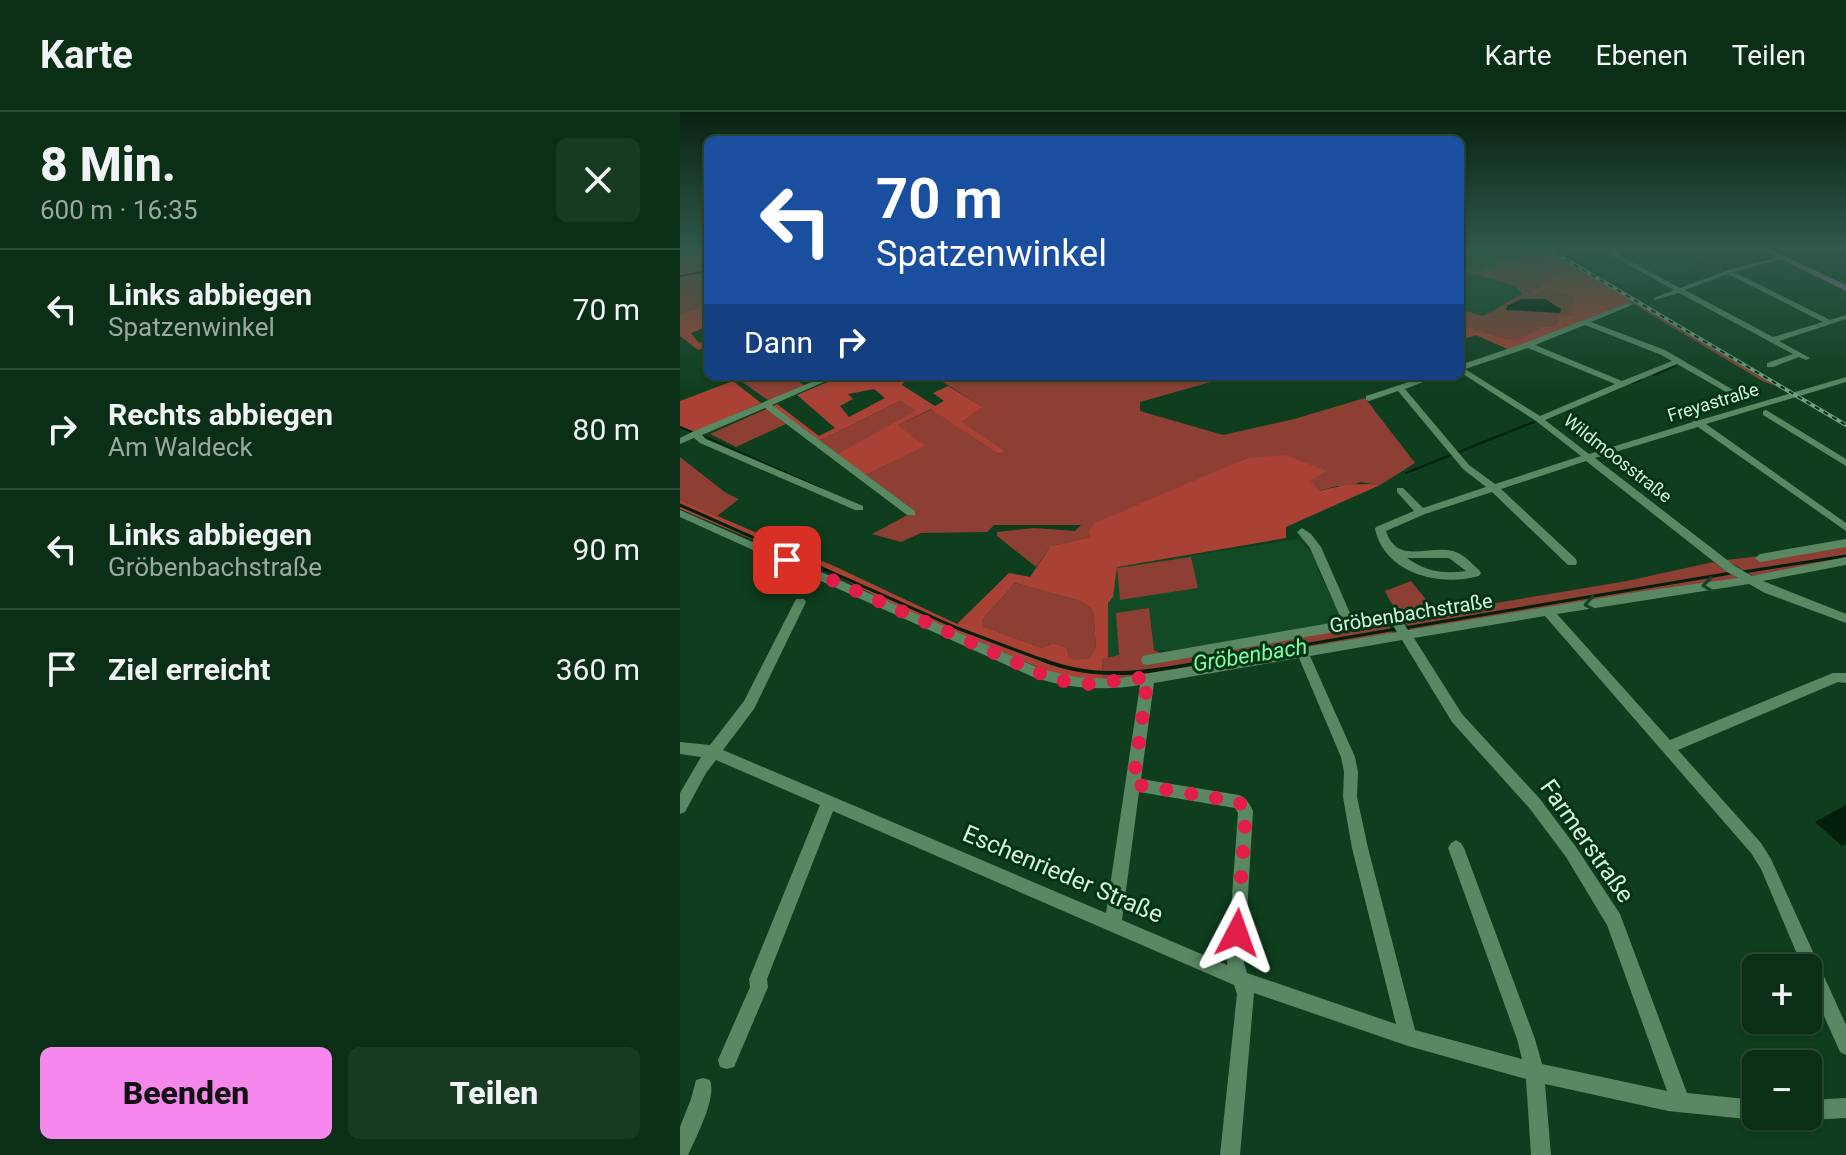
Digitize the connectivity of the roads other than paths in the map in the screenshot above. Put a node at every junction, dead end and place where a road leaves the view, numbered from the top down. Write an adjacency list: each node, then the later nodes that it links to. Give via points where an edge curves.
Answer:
1 (1660, 298): 4 (street)
2 (1694, 298): 9 (street)
3 (1780, 298): 7 (street)
4 (1656, 299)
5 (1630, 304): 8 (street)
6 (1846, 317): 7 (street)
7 (1829, 322): 9 (street)
8 (1587, 323): 10 (street); 11 (street)
9 (1773, 340): 12 (street, via 1802,357)
10 (1528, 345): 13 (street); 18 (street)
11 (1678, 361): 18 (street); 21 (street)
12 (1770, 365)
13 (1464, 368)
14 (1464, 372): 24 (street, Wildmoosstraße)
15 (1846, 379): 25 (street, Freyastraße)
16 (824, 380): 22 (street)
17 (1423, 380): 19 (street)
18 (1621, 384): 24 (street)
19 (1400, 388): 20 (street); 30 (street, via 1466,467)
20 (1369, 398)
21 (1743, 398)
22 (766, 405): 26 (street); 35 (street)
23 (1766, 413): 29 (street)
24 (1539, 419): 28 (street, Wildmoosstraße)
25 (1697, 422): 28 (street, Freyastraße); 36 (street)
26 (695, 434): 27 (street); 32 (street)
27 (680, 441)
28 (1590, 458): 30 (street, Freyastraße); 43 (street, Wildmoosstraße)
29 (1846, 463)
30 (1493, 488): 33 (street, Freyastraße); 42 (street)
31 (1400, 490): 33 (street)
32 (859, 508)
33 (1421, 512): 39 (street, Freyastraße, via 1380,529)
34 (680, 513): 51 (street, Gröbenbachstraße, via 1055,680 1088,684)
35 (911, 513)
36 (1846, 528)
37 (1302, 532): 47 (street, via 1324,560 1324,572)
38 (1846, 543): 40 (street)
39 (1393, 551): 39 (street, via 1422,573 1475,573 1455,555 1413,557)
40 (1760, 558)
41 (1846, 561): 43 (street, Gröbenbachstraße)
42 (1572, 562)
43 (1741, 575): 45 (street, Gröbenbachstraße, one-way to 45); 46 (street)
44 (800, 602): 55 (street, via 749,705)
45 (1547, 611): 48 (street, Gröbenbachstraße); 54 (street)
46 (1846, 619)
47 (1349, 624): 48 (street, via 1394,617); 50 (street)
48 (1400, 628): 49 (street, Gröbenbachstraße); 67 (street, Farmerstraße, via 1457,718 1535,804 1614,920)
49 (1302, 651): 51 (street, Gröbenbachstraße); 62 (street, via 1348,757 1360,848)
50 (1147, 660)
51 (1148, 677): 56 (street)
52 (1846, 678): 54 (street, via 1837,677)
53 (680, 748): 55 (street, Eschenrieder Straße)
54 (1667, 748): 63 (street, via 1766,864)
55 (713, 752): 57 (street, Eschenrieder Straße); 58 (street)
56 (1133, 784): 60 (street); 61 (street, via 1239,802 1246,811 1235,963)
57 (829, 802): 60 (street, Eschenrieder Straße); 64 (street)
58 (680, 807)
59 (1456, 848): 65 (street)
60 (1113, 922): 61 (street, Eschenrieder Straße)
61 (1242, 980): 62 (street, Eschenrieder Straße); 72 (street, via 1246,994)
62 (1408, 1037): 65 (street, Eschenrieder Straße)
63 (1846, 1046)
64 (727, 1060)
65 (1535, 1072): 67 (street, Eschenrieder Straße); 73 (street)
66 (703, 1087): 71 (street)
67 (1681, 1103): 69 (street, Eschenrieder Straße)
68 (1846, 1108): 70 (street)
69 (1742, 1109)
70 (1822, 1109)
71 (680, 1151)
72 (1230, 1155)
73 (1541, 1155)

